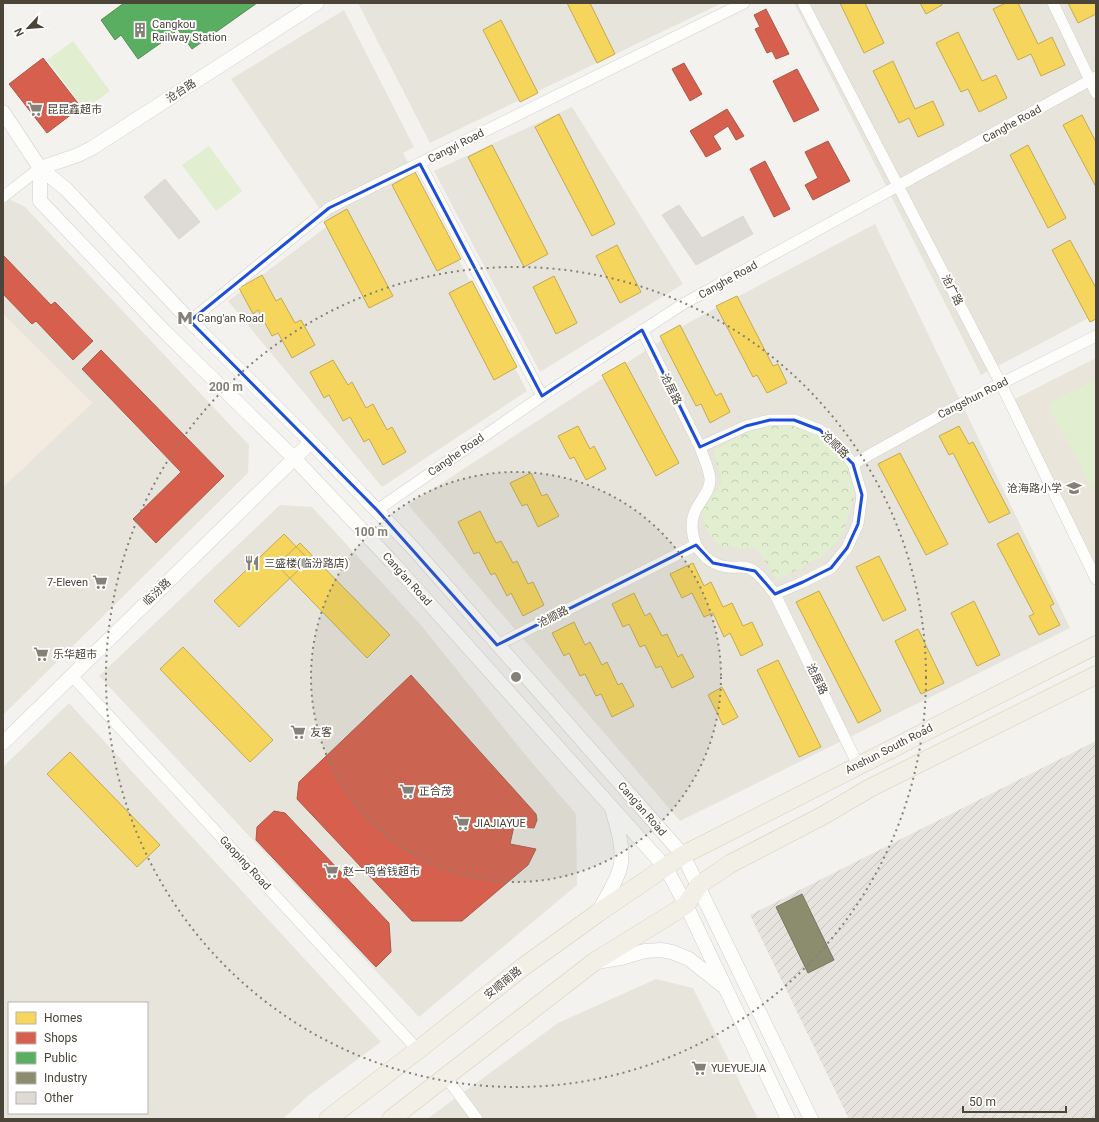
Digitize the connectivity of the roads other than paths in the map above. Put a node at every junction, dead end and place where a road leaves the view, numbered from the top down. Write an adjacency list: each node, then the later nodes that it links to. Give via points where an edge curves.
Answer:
1 (317, 3): 9 (street, 沧台路, via 92,148)
2 (744, 3): 8 (street, Cangyi Road)
3 (803, 3): 10 (street, 沧广路)
4 (1052, 3): 5 (street)
5 (1093, 79): 6 (street); 10 (street, Canghe Road)
6 (1096, 93)
7 (3, 112): 9 (street)
8 (420, 164): 12 (street, Cangyi Road, via 329,208); 16 (street)
9 (40, 168): 11 (street); 12 (street, Cang'an Road, via 66,189); 19 (street, Cang'an Road, via 40,201 164,331)
10 (898, 186): 13 (street, Canghe Road, via 683,304); 15 (street, 沧广路)
11 (3, 197)
12 (190, 321): 17 (street, Cang'an Road)
13 (642, 330): 16 (street, Canghe Road); 18 (street, 沧居路)
14 (1096, 336): 15 (street, Cangshun Road)
15 (1001, 384): 20 (street, Cangshun Road, via 956,406); 23 (street, 沧广路)
16 (542, 396): 21 (street, Canghe Road)
17 (311, 442): 19 (street, 临汾路); 21 (street, Cang'an Road)
18 (700, 447): 20 (street, 沧顺路, via 746,426 770,420 794,420 820,430); 22 (street, via 710,478 708,492 692,521)
19 (294, 458): 28 (street, 临汾路); 31 (street, Cang'an Road, via 392,562)
20 (853, 464): 24 (street, 沧顺路, via 862,495 858,524 847,548 831,568)
21 (377, 510): 25 (street, Cang'an Road)
22 (696, 545): 24 (street, via 706,559 713,563 729,568 747,567 756,571); 25 (street, 沧顺路)
23 (1096, 580)
24 (775, 594): 30 (street, 沧居路)
25 (497, 645): 32 (street, Cang'an Road)
26 (1096, 645): 30 (main road, Anshun South Road)
27 (1096, 675): 34 (main road, via 870,788 730,864)
28 (72, 676): 29 (street, 临汾路); 39 (street, Gaoping Road)
29 (3, 743)
30 (858, 765): 32 (main road, Anshun South Road)
31 (612, 807): 33 (street, Cang'an Road); 36 (street, via 621,859 618,874)
32 (683, 855): 33 (main road, 安顺南路); 34 (street, Cang'an Road)
33 (666, 868): 35 (street, Cang'an Road); 36 (main road, 安顺南路)
34 (699, 885): 35 (main road); 45 (street, Cang'an Road)
35 (686, 905): 37 (main road); 38 (street, Cang'an Road)
36 (598, 913): 39 (main road, 安顺南路, via 523,967)
37 (594, 962): 38 (street, via 645,951 672,952 689,959); 40 (main road)
38 (725, 988): 44 (street, Cang'an Road)
39 (418, 1050): 41 (main road, 安顺南路)
40 (446, 1077): 42 (main road); 43 (street)
41 (328, 1119)
42 (391, 1119)
43 (477, 1119)
44 (788, 1119)
45 (811, 1119)

